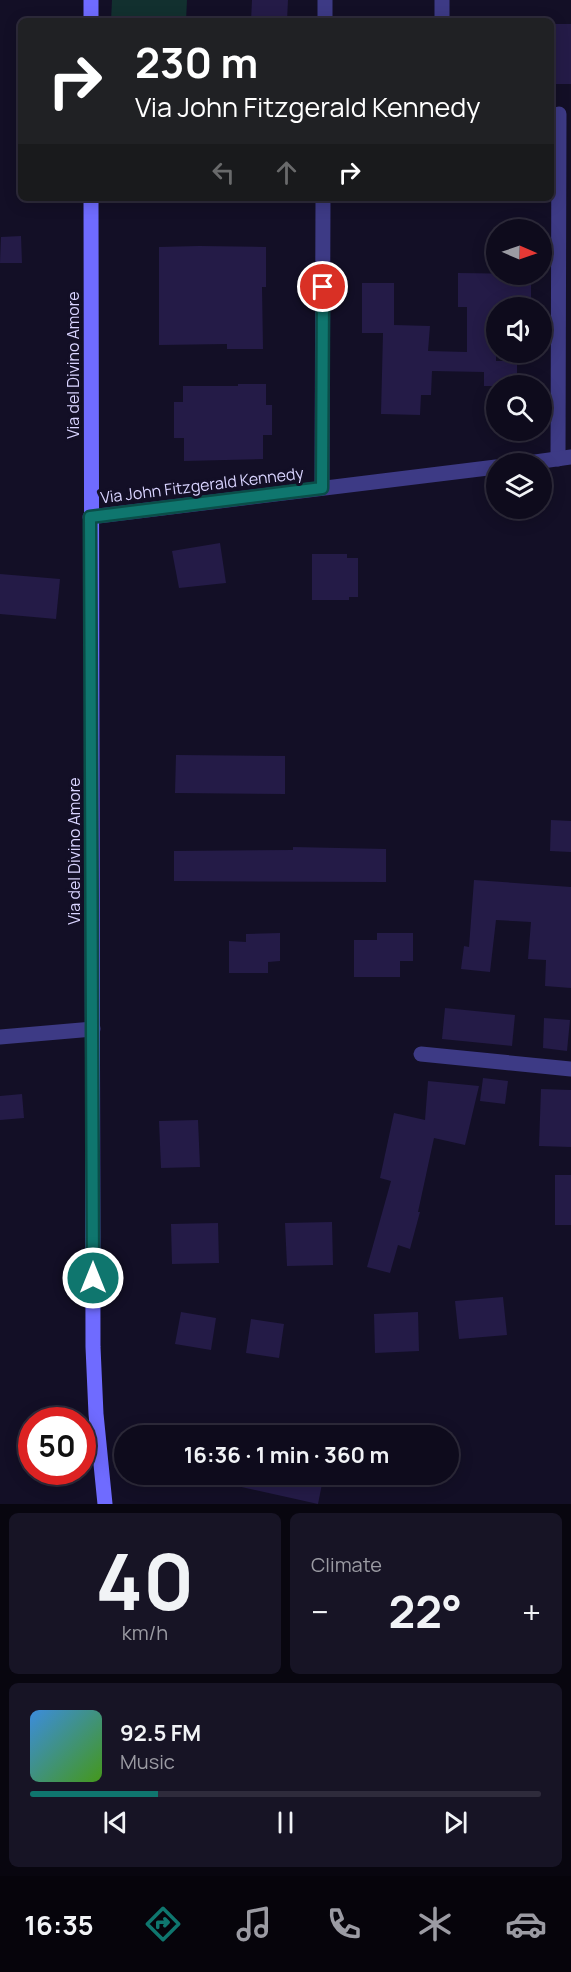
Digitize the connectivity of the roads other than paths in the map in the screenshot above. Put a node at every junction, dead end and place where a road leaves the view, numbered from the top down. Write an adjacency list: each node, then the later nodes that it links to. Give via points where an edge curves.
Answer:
1 (91, 0): 4 (main road)
2 (325, 0): 5 (street)
3 (442, 0): 6 (street)
4 (91, 18)
5 (325, 18)
6 (442, 18)
7 (560, 114): 10 (street)
8 (91, 201): 14 (main road, Via del Divino Amore)
9 (323, 201): 13 (street)
10 (565, 324): 11 (street)
11 (565, 458)
12 (486, 467): 13 (street, Via John Fitzgerald Kennedy)
13 (322, 488): 14 (street, Via John Fitzgerald Kennedy)
14 (90, 517): 15 (main road, Via del Divino Amore)
15 (93, 1029): 16 (street); 19 (main road, Via del Divino Amore, via 94,1369)
16 (0, 1037)
17 (421, 1054): 18 (street)
18 (571, 1069)
19 (105, 1504)

